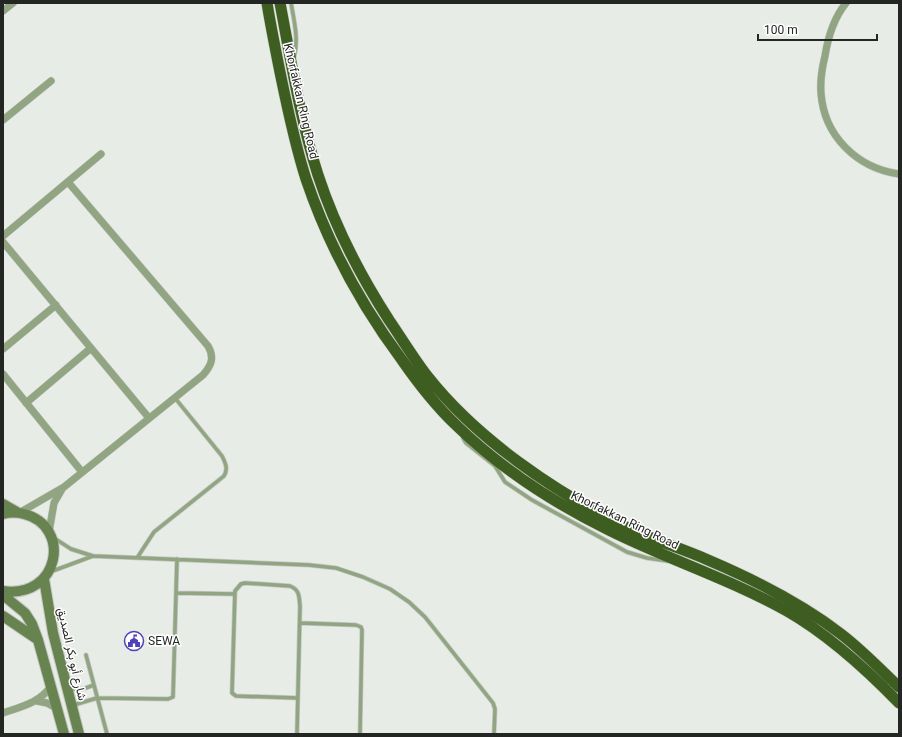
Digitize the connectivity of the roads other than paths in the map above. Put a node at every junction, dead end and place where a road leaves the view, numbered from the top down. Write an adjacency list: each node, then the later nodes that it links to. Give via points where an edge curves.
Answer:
1 (13, 3): 6 (street)
2 (267, 3): 47 (highway, Khorfakkan Ring Road, via 286,108 313,200 331,242 362,300 385,337 436,404 458,427 504,465 554,499 606,528 702,570 788,612 844,651)
3 (280, 3): 7 (highway, Khorfakkan Ring Road)
4 (291, 3): 7 (lane, via 296,41)
5 (846, 3): 11 (street, via 833,24 827,42 821,80 824,110 842,145 867,164)
6 (3, 11)
7 (291, 64): 43 (highway, Khorfakkan Ring Road, via 312,158 342,236 383,311 428,377 449,401 507,454 582,504 627,527 707,559 770,589 841,634)
8 (51, 81): 9 (street)
9 (3, 120)
10 (101, 154): 12 (street)
11 (899, 174)
12 (68, 182): 13 (street); 19 (street, via 210,350 212,359 207,370)
13 (3, 236)
14 (3, 242): 15 (street)
15 (56, 305): 16 (street); 17 (street)
16 (91, 348): 20 (street); 21 (street)
17 (3, 349)
18 (3, 374): 20 (street)
19 (175, 398): 21 (street); 29 (lane, via 222,456 227,471 154,532)
20 (26, 403): 22 (street)
21 (149, 418): 22 (street)
22 (82, 472): 23 (street)
23 (64, 487): 25 (street); 27 (street, via 54,503)
24 (3, 504): 25 (main road)
25 (18, 512): 26 (main road); 27 (main road, via 36,519)
26 (3, 514)
27 (49, 534): 28 (lane, via 71,549); 31 (main road, via 54,554)
28 (93, 556): 29 (lane); 31 (lane)
29 (137, 558): 30 (lane)
30 (177, 559): 33 (lane); 56 (lane, via 336,568 390,589 425,617 495,706)
31 (46, 575): 32 (main road, via 35,586 25,591); 40 (main road, شارع أبو بكر الصديق, via 50,622)
32 (3, 591)
33 (176, 593): 34 (lane); 44 (lane, via 173,697)
34 (235, 594): 37 (lane, via 237,587 245,583 290,586 299,594); 45 (lane, via 232,693 236,696)
35 (3, 595): 38 (main road, via 25,613)
36 (3, 616): 38 (main road)
37 (300, 623): 45 (lane); 55 (lane, via 361,627)
38 (38, 640): 42 (main road)
39 (86, 655): 41 (lane)
40 (66, 685): 41 (lane, via 72,690); 49 (main road, شارع أبو بكر الصديق)
41 (94, 685): 44 (lane)
42 (51, 686): 46 (street); 48 (main road)
43 (899, 687)
44 (97, 698): 49 (lane, via 77,704); 53 (lane)
45 (298, 698): 54 (lane)
46 (37, 701): 48 (street); 50 (street)
47 (899, 703)
48 (56, 708): 51 (main road)
49 (73, 711): 52 (main road, شارع أبو بكر الصديق)
50 (3, 713)
51 (64, 734)
52 (79, 734)
53 (107, 734)
54 (297, 734)
55 (360, 734)
56 (494, 734)

